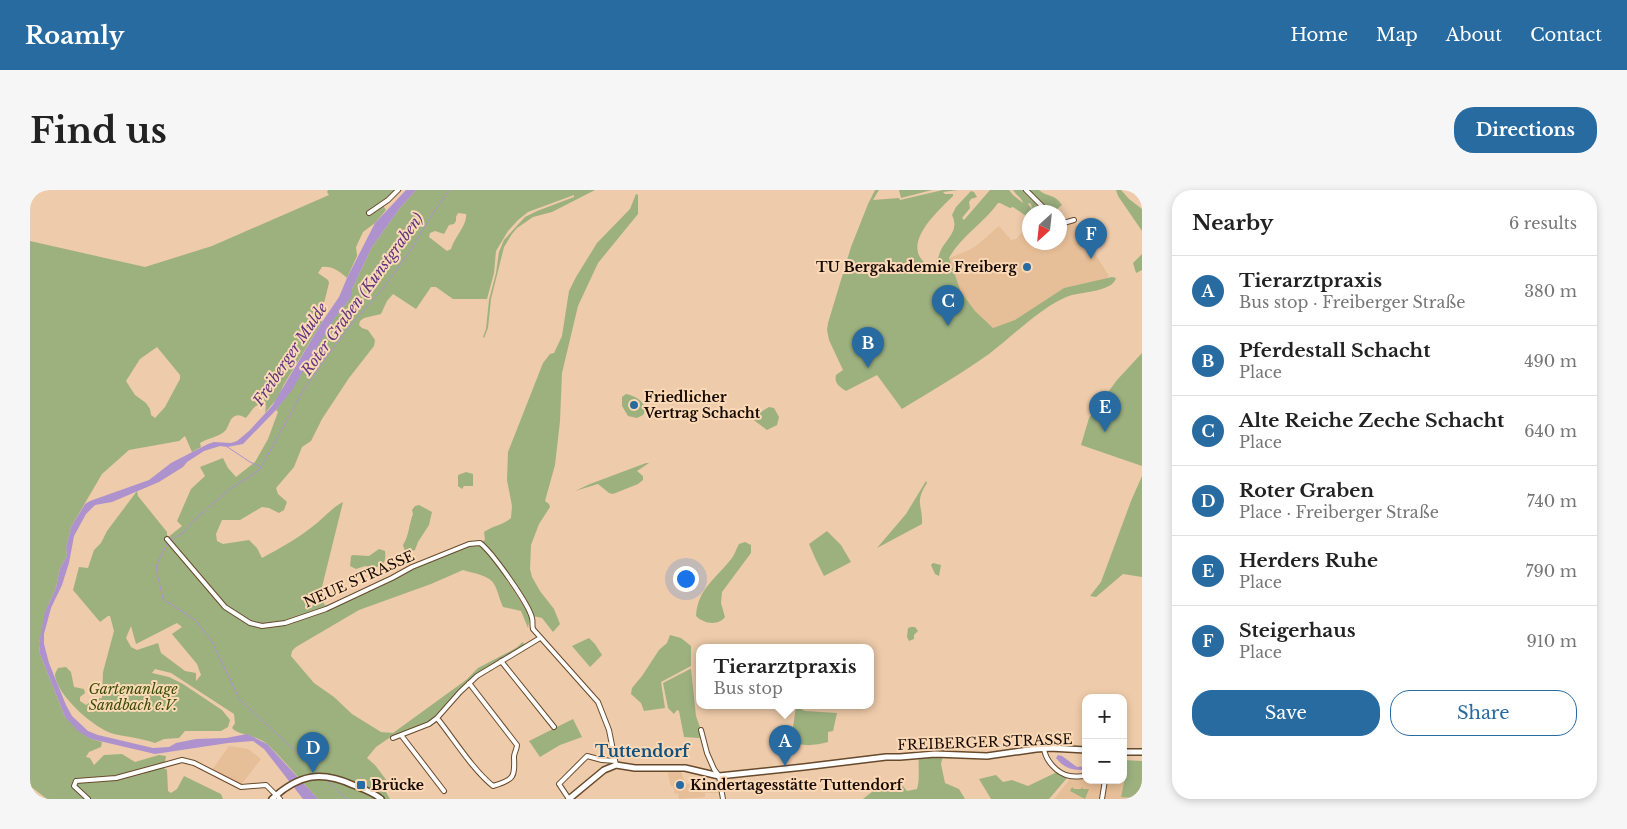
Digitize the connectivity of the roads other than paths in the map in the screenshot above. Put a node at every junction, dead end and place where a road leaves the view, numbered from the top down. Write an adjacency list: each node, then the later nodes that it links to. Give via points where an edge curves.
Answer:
1 (398, 190): 4 (street)
2 (1026, 190): 3 (street)
3 (1041, 205)
4 (369, 213)
5 (1074, 220): 6 (street)
6 (1067, 222)
7 (167, 539): 8 (street, NEUE STRASSE, via 224,607 244,620 262,626 285,623 326,608 412,567 469,544 480,544 491,554 527,607 533,630)
8 (540, 638): 9 (street); 20 (street, via 598,702)
9 (501, 661): 10 (street); 12 (street)
10 (469, 683): 11 (street); 11 (street, via 518,745 514,755 516,769 510,779 493,786 488,782)
11 (437, 718): 14 (street)
12 (554, 727)
13 (701, 730): 21 (street, via 707,753)
14 (401, 736): 15 (street); 24 (street)
15 (393, 738)
16 (1044, 748): 17 (street, FREIBERGER STRASSE); 21 (street, FREIBERGER STRASSE, via 987,756 935,754 886,757); 22 (street, via 1046,757 1058,771)
17 (1082, 750)
18 (1127, 752): 19 (street)
19 (1142, 752)
20 (615, 763): 21 (street, FREIBERGER STRASSE, via 635,768 685,768); 28 (street); 28 (street, via 587,756 559,784)
21 (719, 776): 29 (street)
22 (1082, 776)
23 (1104, 784): 30 (street)
24 (444, 791)
25 (277, 796): 26 (street, via 266,785 241,787 182,760 116,778 76,781 74,786); 27 (street, via 298,780 316,776 343,780)
26 (88, 799)
27 (381, 799)
28 (569, 799)
29 (724, 799)
30 (1102, 799)

